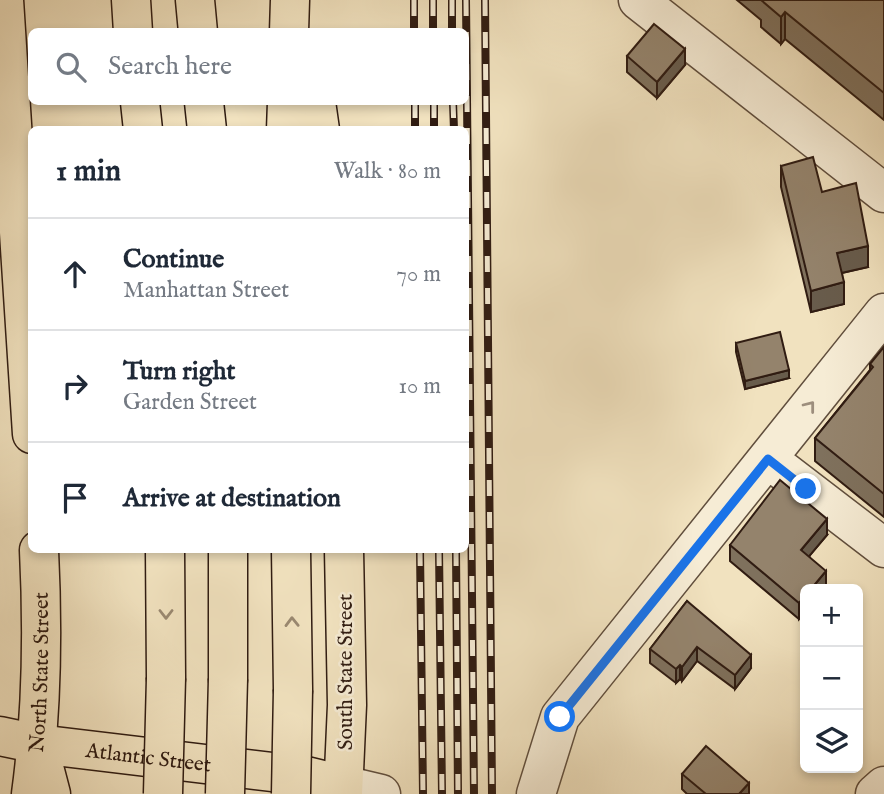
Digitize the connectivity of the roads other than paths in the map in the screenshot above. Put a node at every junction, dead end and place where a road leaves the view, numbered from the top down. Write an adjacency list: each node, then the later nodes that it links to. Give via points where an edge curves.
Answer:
1 (4, 0): 20 (main road)
2 (131, 0): 6 (main road)
3 (195, 0): 7 (main road)
4 (292, 0): 8 (main road); 9 (main road)
5 (638, 0): 18 (street)
6 (134, 28)
7 (198, 28)
8 (289, 28)
9 (300, 28)
10 (140, 105): 14 (main road)
11 (204, 105): 15 (main road)
12 (287, 105): 16 (main road)
13 (316, 105): 17 (main road)
14 (143, 126)
15 (206, 126)
16 (286, 126)
17 (319, 126)
18 (884, 192)
19 (884, 313): 21 (street, one-way to 19)
20 (28, 372)
21 (768, 459): 22 (street); 38 (street, via 560,717)
22 (884, 548)
23 (39, 553): 29 (main road, North State Street)
24 (165, 553): 34 (main road, one-way to 34, bridge)
25 (228, 553): 35 (main road, bridge)
26 (291, 553): 36 (main road, one-way to 26, bridge)
27 (344, 553): 31 (main road, South State Street, via 347,705)
28 (0, 736): 29 (main road, Atlantic Street)
29 (38, 744): 31 (main road, Atlantic Street, via 306,776); 32 (main road, North State Street); 33 (main road)
30 (884, 786): 39 (street)
31 (343, 789): 37 (street, Atlantic Street)
32 (31, 794)
33 (51, 794)
34 (163, 794)
35 (225, 794)
36 (291, 794)
37 (381, 794)
38 (536, 794)
39 (875, 794)

